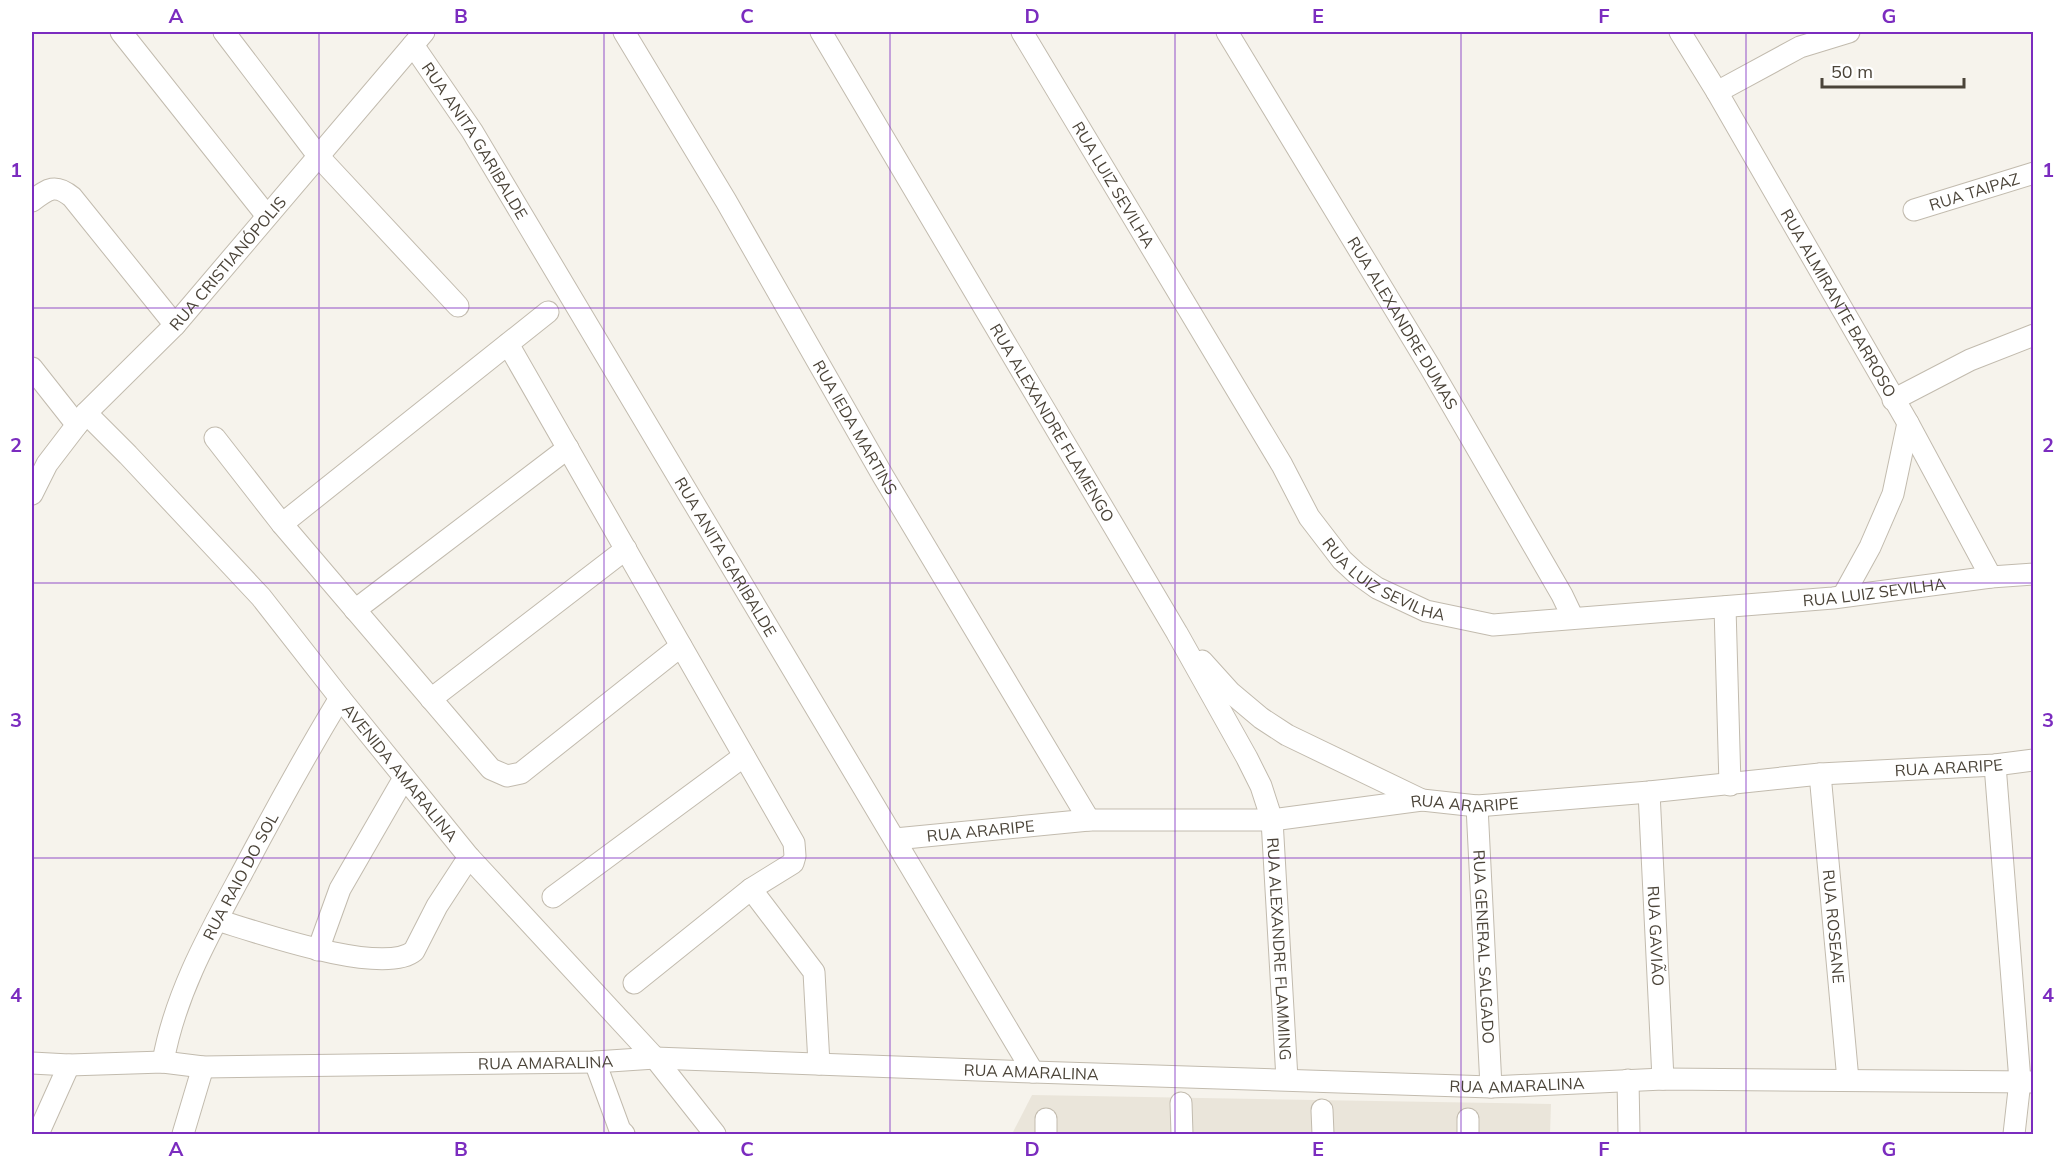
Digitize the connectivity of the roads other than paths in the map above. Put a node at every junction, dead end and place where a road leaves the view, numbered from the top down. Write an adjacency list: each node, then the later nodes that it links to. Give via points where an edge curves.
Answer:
1 (121, 32): 16 (street)
2 (224, 32): 12 (street)
3 (624, 32): 51 (street, RUA IEDA MARTINS)
4 (821, 32): 38 (street, RUA ALEXANDRE FLAMENGO)
5 (1022, 32): 37 (street, RUA LUIZ SEVILHA, via 1282,465 1309,517 1342,560 1377,588 1425,611 1493,625)
6 (1227, 32): 37 (street, RUA ALEXANDRE DUMAS, via 1430,367)
7 (1680, 32): 11 (street, RUA ALMIRANTE BARROSO)
8 (1849, 32): 10 (street)
9 (419, 38): 12 (street, RUA CRISTIANÓPOLIS); 53 (street, RUA ANITA GARIBALDE)
10 (1798, 39): 11 (street)
11 (1717, 92): 23 (street, RUA ALMIRANTE BARROSO)
12 (319, 157): 16 (street, RUA CRISTIANÓPOLIS); 17 (street)
13 (2034, 173): 15 (street, RUA TAIPAZ)
14 (32, 201): 19 (street, via 54,188 72,197)
15 (1914, 210)
16 (267, 216): 19 (street, RUA CRISTIANÓPOLIS)
17 (458, 306)
18 (548, 312): 21 (street)
19 (175, 325): 24 (street, RUA CRISTIANÓPOLIS)
20 (2034, 336): 23 (street, via 1970,360)
21 (508, 344): 27 (street); 30 (street)
22 (32, 368): 24 (street, AVENIDA AMARALINA)
23 (1893, 400): 25 (street, RUA ALMIRANTE BARROSO)
24 (81, 419): 28 (street, RUA CRISTIANÓPOLIS); 40 (street, AVENIDA AMARALINA, via 128,455 261,597)
25 (1908, 423): 33 (street, RUA ALMIRANTE BARROSO); 34 (street, via 1893,495)
26 (215, 438): 30 (street)
27 (568, 448): 31 (street); 36 (street)
28 (39, 463): 29 (street, RUA CRISTIANÓPOLIS)
29 (32, 494)
30 (282, 524): 36 (street)
31 (626, 549): 39 (street); 41 (street)
32 (2034, 574): 33 (street, RUA LUIZ SEVILHA)
33 (1992, 577): 34 (street, RUA LUIZ SEVILHA)
34 (1843, 596): 35 (street, RUA LUIZ SEVILHA)
35 (1725, 608): 37 (street, RUA LUIZ SEVILHA); 47 (street)
36 (355, 610): 41 (street)
37 (1573, 618)
38 (1177, 633): 49 (street, via 1230,692 1260,718); 52 (street, RUA ALEXANDRE FLAMENGO, via 1247,758)
39 (681, 646): 41 (street, via 521,773 507,776 491,769); 42 (street)
40 (340, 698): 46 (street, AVENIDA AMARALINA); 57 (street, RUA RAIO DO SOL, via 296,771)
41 (431, 699)
42 (744, 756): 55 (street, via 794,843 795,856 793,863); 56 (street)
43 (2034, 760): 44 (street, RUA ARARIPE)
44 (1995, 765): 45 (street, RUA ARARIPE); 72 (street)
45 (1820, 774): 47 (street, RUA ARARIPE); 71 (street, RUA ROSEANE)
46 (404, 778): 54 (street, AVENIDA AMARALINA); 58 (street, via 340,889)
47 (1730, 785): 48 (street, RUA ARARIPE)
48 (1649, 792): 50 (street, RUA ARARIPE); 69 (street, RUA GAVIÃO)
49 (1422, 800): 50 (street, RUA ARARIPE); 52 (street, RUA ARARIPE)
50 (1477, 806): 73 (street, RUA GENERAL SALGADO)
51 (1089, 820): 52 (street, RUA ARARIPE); 53 (street, RUA ARARIPE)
52 (1272, 820): 68 (street, RUA ALEXANDRE FLAMMING)
53 (895, 839): 67 (street, RUA ANITA GARIBALDE)
54 (469, 857): 58 (street, via 408,956 342,956); 60 (street, AVENIDA AMARALINA)
55 (751, 889): 59 (street); 64 (street, via 814,972)
56 (553, 897)
57 (217, 920): 58 (street); 61 (street, RUA RAIO DO SOL, via 176,1010)
58 (318, 950)
59 (634, 983)
60 (655, 1058): 62 (street, RUA AMARALINA); 64 (street, RUA AMARALINA); 79 (street, AVENIDA AMARALINA)
61 (163, 1062): 65 (street, RUA AMARALINA); 66 (street, RUA AMARALINA)
62 (595, 1062): 66 (street, RUA AMARALINA); 76 (street)
63 (32, 1063): 65 (street, RUA AMARALINA)
64 (819, 1064): 67 (street, RUA AMARALINA)
65 (69, 1065): 77 (street)
66 (203, 1067): 78 (street)
67 (1034, 1072): 68 (street, RUA AMARALINA)
68 (1287, 1079): 73 (street, RUA AMARALINA)
69 (1663, 1079): 70 (street, RUA AMARALINA); 71 (street, RUA AMARALINA)
70 (1628, 1080): 73 (street, RUA AMARALINA); 82 (street)
71 (1848, 1080): 72 (street, RUA AMARALINA)
72 (2027, 1082): 83 (street)
73 (1491, 1087)
74 (1181, 1103): 80 (street)
75 (1322, 1110): 81 (street)
76 (620, 1133)
77 (38, 1134)
78 (183, 1134)
79 (715, 1134)
80 (1182, 1134)
81 (1323, 1134)
82 (1629, 1134)
83 (2014, 1134)

